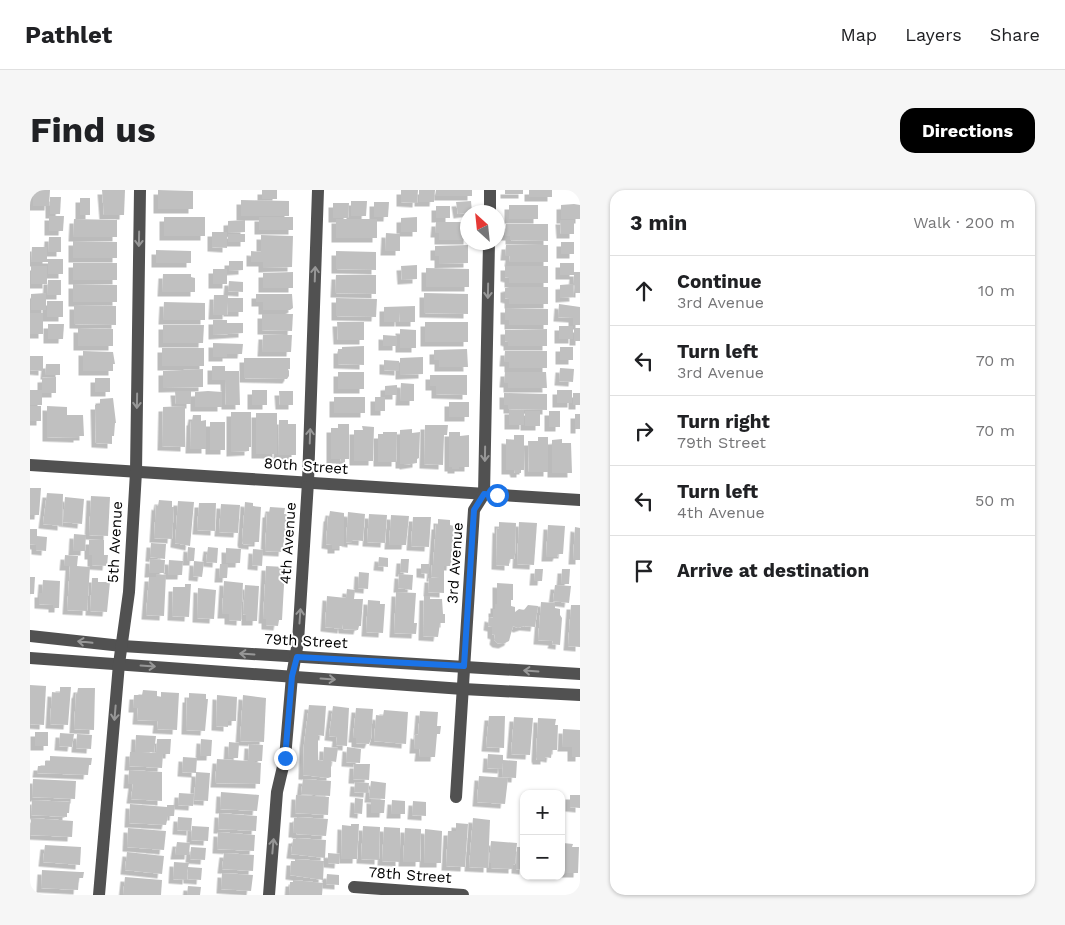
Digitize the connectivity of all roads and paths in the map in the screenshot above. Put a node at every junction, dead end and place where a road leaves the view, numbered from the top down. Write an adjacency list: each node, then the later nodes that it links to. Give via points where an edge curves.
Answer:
1 (140, 190): 7 (street, 5th Avenue, one-way to 7)
2 (318, 190): 8 (street, 4th Avenue, one-way to 2)
3 (490, 190): 4 (street)
4 (490, 205)
5 (489, 250): 9 (street, 3rd Avenue, one-way to 9)
6 (30, 465): 7 (street, 80th Street)
7 (136, 472): 8 (street, 80th Street); 12 (street, 5th Avenue, via 129,592)
8 (308, 482): 9 (street, 80th Street); 13 (street, 4th Avenue, one-way to 8)
9 (484, 494): 10 (street, 80th Street); 16 (street, 3rd Avenue, via 474,510)
10 (580, 500)
11 (30, 636): 12 (street, 79th Street, one-way to 11)
12 (122, 646): 13 (street, 79th Street, one-way to 12); 15 (street, 5th Avenue)
13 (297, 657): 16 (street, 79th Street); 18 (street, 4th Avenue)
14 (30, 658): 15 (street)
15 (119, 664): 18 (street, one-way to 18); 23 (street, 5th Avenue, one-way to 23)
16 (464, 666): 17 (street, 79th Street, one-way to 16); 19 (street, 3rd Avenue)
17 (580, 674)
18 (292, 676): 19 (street, one-way to 19); 24 (street, 4th Avenue, one-way to 18, via 277,792 285,758)
19 (463, 689): 20 (street); 21 (street, 3rd Avenue)
20 (580, 695)
21 (456, 797)
22 (354, 887): 25 (street, 78th Street)
23 (99, 895)
24 (269, 895)
25 (463, 895)

